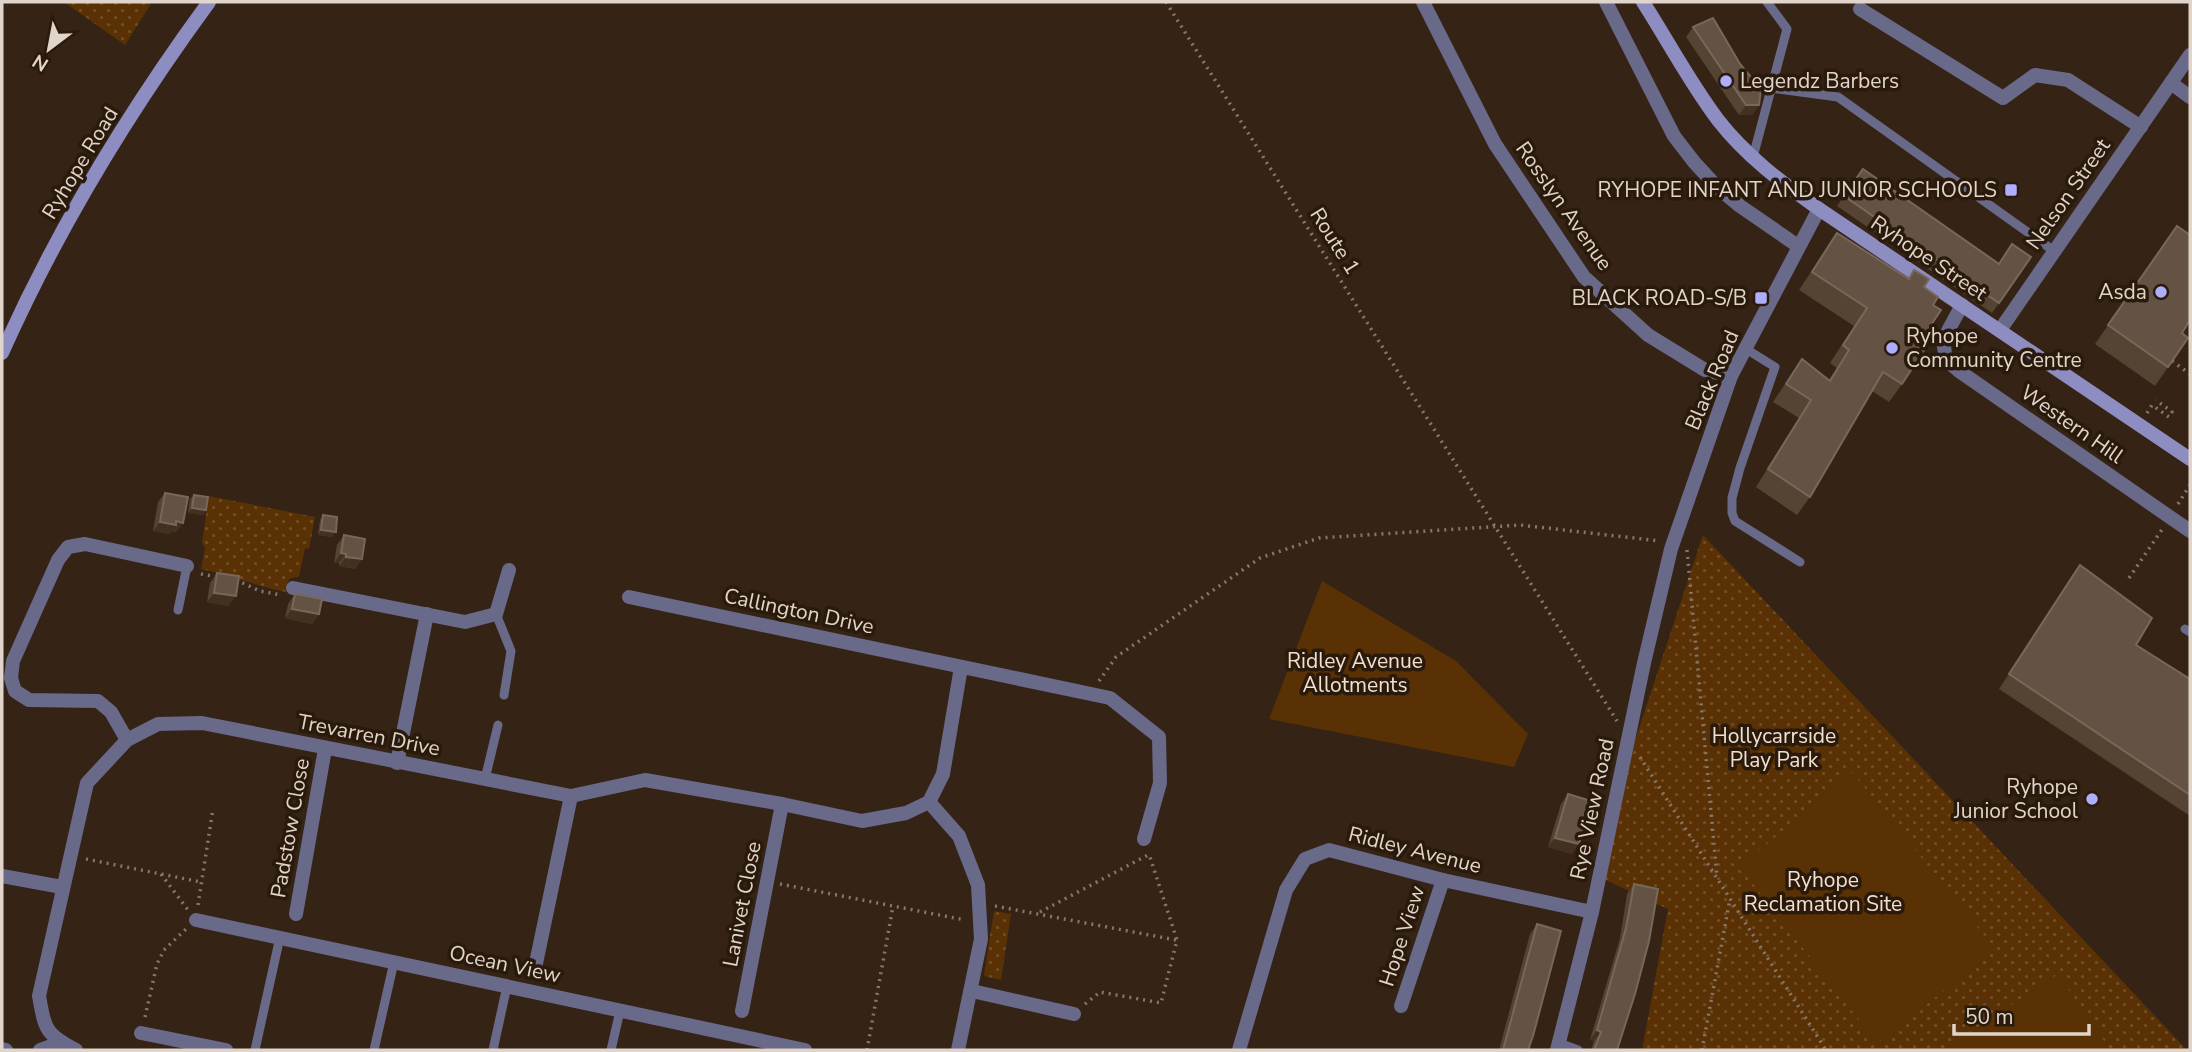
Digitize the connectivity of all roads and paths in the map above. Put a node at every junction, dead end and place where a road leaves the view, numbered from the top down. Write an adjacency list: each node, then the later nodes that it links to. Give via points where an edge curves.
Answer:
1 (209, 2): 20 (main road, Ryhope Road, via 95,173 28,294)
2 (1166, 2): 29 (path, Route 1)
3 (1423, 2): 23 (street, Rosslyn Avenue, via 1495,144 1584,278 1648,335 1705,370)
4 (1606, 2): 15 (street, via 1674,136 1694,162 1740,206)
5 (1643, 2): 13 (main road, Ryhope Street, via 1719,121)
6 (1768, 2): 10 (lane, via 1787,29)
7 (1860, 9): 12 (street, via 2003,98 2035,75 2068,80)
8 (2190, 55): 9 (street, Nelson Street)
9 (2171, 83): 11 (street); 12 (street, Nelson Street)
10 (1771, 88): 13 (lane); 16 (lane, via 1838,97)
11 (2190, 96)
12 (2141, 127): 16 (street, Nelson Street)
13 (1753, 157): 14 (main road, Ryhope Street)
14 (1819, 209): 15 (street, Black Road); 17 (main road, Ryhope Street)
15 (1798, 246): 19 (street, Black Road)
16 (2054, 251): 18 (street, Nelson Street)
17 (1962, 305): 18 (main road, Ryhope Street); 28 (street, Western Hill, via 1943,340 1946,360)
18 (2000, 330): 26 (main road, Ryhope Street)
19 (1746, 349): 23 (street, Black Road); 33 (lane, via 1775,367 1740,468 1732,513 1735,521)
20 (2, 354)
21 (2172, 361): 22 (path)
22 (2190, 374)
23 (1731, 376): 31 (street, Black Road)
24 (2156, 400): 25 (path, via 2172,412 2169,417 2151,405)
25 (2146, 414)
26 (2190, 459)
27 (2190, 485): 28 (path)
28 (2170, 517): 30 (street, Western Hill); 37 (path)
29 (1493, 527): 31 (path, via 1520,525); 44 (path, via 1319,538 1260,558 1116,657); 46 (path, Route 1)
30 (2190, 531)
31 (1674, 542): 36 (street, Black Road)
32 (1687, 548): 62 (path)
33 (1800, 562)
34 (187, 566): 38 (path, via 260,591 291,597); 40 (lane); 48 (street, via 85,544 68,547 13,661 15,691 29,700 98,701 111,712)
35 (509, 570): 42 (street)
36 (1665, 576): 70 (street, Rye View Road)
37 (2129, 579)
38 (293, 588): 41 (street)
39 (629, 597): 43 (street, Callington Drive)
40 (178, 610)
41 (427, 614): 42 (street, via 465,622); 50 (street)
42 (496, 614): 45 (lane, via 511,651)
43 (961, 667): 44 (street, Callington Drive); 54 (street, via 943,774)
44 (1089, 694): 57 (street, Callington Drive, via 1110,698 1159,737 1160,783)
45 (504, 695)
46 (1605, 702)
47 (498, 724): 51 (lane)
48 (127, 740): 49 (street, Trevarren Drive, via 158,724 202,723); 59 (street, Trevarren Drive, via 87,783)
49 (325, 749): 50 (street, Trevarren Drive); 72 (street, Padstow Close)
50 (397, 763): 51 (street, Trevarren Drive)
51 (485, 779): 53 (street, Trevarren Drive)
52 (1658, 786): 62 (path)
53 (571, 796): 55 (street, Trevarren Drive, via 645,780); 78 (street)
54 (929, 802): 55 (street, Trevarren Drive, via 906,813 862,821); 68 (street, via 959,836 978,885)
55 (782, 804): 64 (street, Lanivet Close)
56 (213, 809): 65 (path)
57 (1144, 839): 58 (path)
58 (1149, 855): 71 (path); 76 (path)
59 (70, 856): 60 (path); 66 (street, Trevarren Drive)
60 (160, 874): 65 (path); 73 (path)
61 (2, 876): 66 (street)
62 (1717, 879): 67 (path)
63 (1443, 880): 70 (street, Ridley Avenue); 81 (street, Hope View); 99 (street, Ridley Avenue, via 1329,850 1305,859 1286,890)
64 (768, 881): 69 (path); 83 (street, Lanivet Close)
65 (201, 882): 73 (path)
66 (62, 887): 86 (street, Trevarren Drive, via 39,996 45,1027)
67 (1730, 899): 101 (path); 102 (path)
68 (979, 903): 71 (path); 74 (street)
69 (893, 906): 74 (path); 97 (path)
70 (1592, 912): 88 (street, Rye View Road)
71 (1039, 913): 76 (path)
72 (296, 914)
73 (195, 920): 75 (street, Ocean View); 85 (path, via 164,950 157,964)
74 (980, 924): 80 (street)
75 (280, 937): 77 (street, Ocean View); 92 (lane)
76 (1177, 940): 84 (path, via 1161,1003 1100,992)
77 (394, 962): 79 (street, Ocean View); 93 (lane)
78 (536, 968)
79 (507, 986): 82 (street, Ocean View); 94 (lane)
80 (972, 991): 84 (street); 98 (street)
81 (1401, 1006)
82 (620, 1010): 87 (street, Ocean View); 95 (lane)
83 (742, 1011)
84 (1073, 1014)
85 (141, 1033): 91 (street)
86 (62, 1042): 89 (street); 90 (street)
87 (737, 1043): 96 (street, Ocean View)
88 (1558, 1047): 100 (lane)
89 (40, 1050)
90 (76, 1050)
91 (226, 1050)
92 (255, 1050)
93 (374, 1050)
94 (493, 1050)
95 (611, 1050)
96 (805, 1050)
97 (867, 1050)
98 (958, 1050)
99 (1239, 1050)
100 (1578, 1050)
101 (1702, 1050)
102 (1826, 1050)

